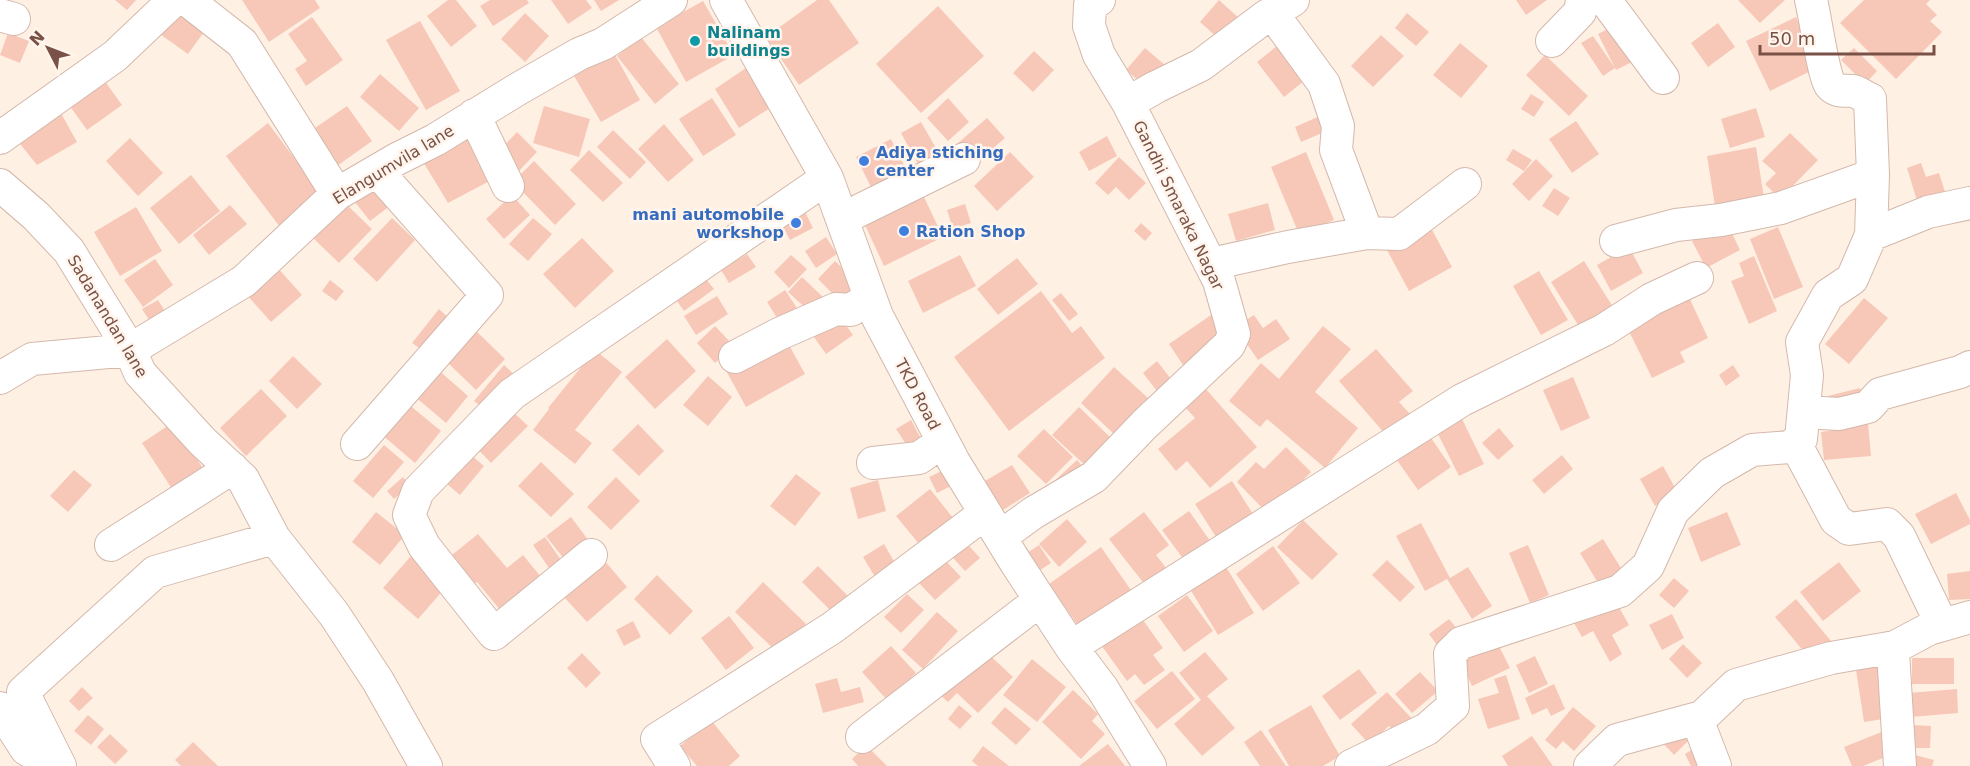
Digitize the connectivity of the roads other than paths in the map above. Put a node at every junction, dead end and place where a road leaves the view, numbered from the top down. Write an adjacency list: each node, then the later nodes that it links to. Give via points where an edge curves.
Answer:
1 (174, 0): 14 (street, via 115,56)
2 (187, 0): 22 (street, via 242,43)
3 (671, 0): 13 (street, Elangumvila lane, via 603,44)
4 (726, 0): 18 (street, TKD Road)
5 (1099, 0): 12 (street, via 1090,5 1089,26 1099,55)
6 (1582, 0): 10 (street, via 1580,12)
7 (1605, 0): 11 (street)
8 (1811, 0): 17 (street, via 1829,85 1840,92 1854,91 1870,99)
9 (1282, 6): 12 (street, Gandhi Smaraka Nagar, via 1201,65); 25 (street, via 1324,84 1338,126 1336,150)
10 (1552, 41)
11 (1663, 78)
12 (1128, 103): 28 (street, Gandhi Smaraka Nagar)
13 (474, 115): 16 (street, Elangumvila lane); 21 (street)
14 (0, 138)
15 (964, 159): 24 (street)
16 (377, 171): 22 (street, Elangumvila lane); 38 (street, via 487,295)
17 (1873, 175): 26 (street); 27 (street, via 1781,208 1676,225)
18 (827, 178): 24 (street, TKD Road); 44 (street, via 512,394 418,490 409,515 424,546 494,634)
19 (1465, 184): 25 (street, via 1399,234)
20 (0, 185): 31 (street, Sadanandan lane, via 69,251)
21 (508, 186)
22 (337, 194): 31 (street, Elangumvila lane, via 244,281)
23 (1970, 203): 26 (street, via 1928,212)
24 (842, 219): 30 (street, TKD Road)
25 (1366, 233): 28 (street)
26 (1871, 235): 35 (street, via 1852,279 1828,295 1802,342 1807,375)
27 (1617, 241)
28 (1211, 264): 41 (street, Gandhi Smaraka Nagar, via 1233,334 1229,345 1094,477 1033,513)
29 (1697, 278): 47 (street, via 1652,299 1604,330 1462,400)
30 (870, 297): 32 (street, via 851,310 837,309); 36 (street, TKD Road)
31 (130, 350): 34 (street, via 32,359); 40 (street, Sadanandan lane, via 140,373)
32 (735, 357)
33 (1970, 367): 35 (street, via 1880,394 1868,407 1839,414)
34 (0, 378)
35 (1803, 412): 37 (street, via 1801,439)
36 (943, 441): 39 (street, via 919,458); 41 (street, TKD Road)
37 (1795, 443): 46 (street, via 1836,520 1849,529 1887,524); 57 (street, via 1752,450 1712,473 1673,511 1648,566 1620,591 1461,643 1450,654 1453,706 1427,729)
38 (357, 444)
39 (873, 463)
40 (232, 468): 42 (street, Sadanandan lane, via 243,479); 43 (street)
41 (992, 525): 45 (street, TKD Road); 55 (street, Gandhi Smaraka Nagar, via 657,739)
42 (274, 537): 53 (street, via 155,572 23,692); 54 (street, Sadanandan lane, via 378,681)
43 (111, 545)
44 (591, 555)
45 (1040, 600): 47 (street, TKD Road); 51 (street)
46 (1956, 621): 48 (street, via 1929,629)
47 (1071, 647): 56 (street, TKD Road, via 1102,688)
48 (1895, 647): 50 (street, via 1831,657 1736,685); 60 (street)
49 (0, 708): 52 (street, via 26,748)
50 (1697, 719): 58 (street, via 1617,740); 59 (street)
51 (862, 737)
52 (56, 766)
53 (60, 766)
54 (426, 766)
55 (674, 766)
56 (1150, 766)
57 (1351, 766)
58 (1590, 766)
59 (1714, 766)
60 (1900, 766)

